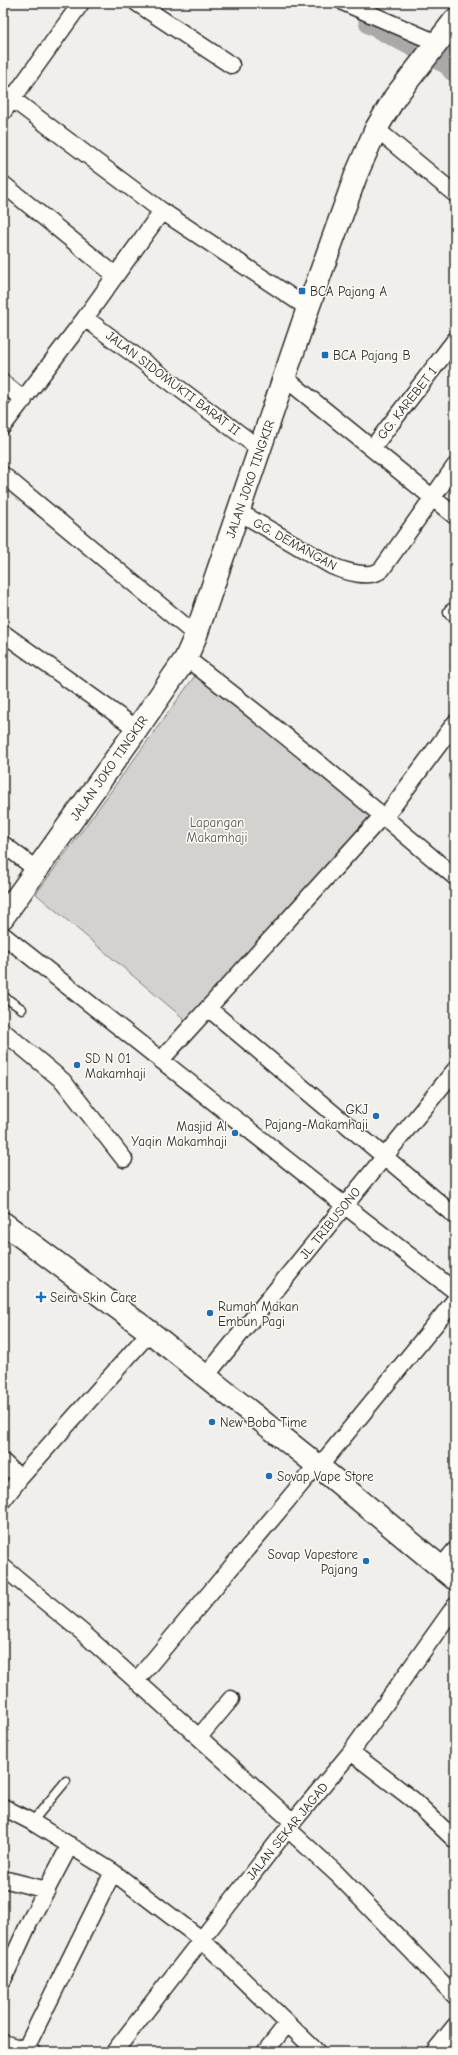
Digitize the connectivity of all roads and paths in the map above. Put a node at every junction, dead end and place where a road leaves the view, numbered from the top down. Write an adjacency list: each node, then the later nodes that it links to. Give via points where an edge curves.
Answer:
1 (81, 3): 7 (street)
2 (137, 3): 6 (street)
3 (346, 3): 5 (street)
4 (455, 20): 5 (main road, JALAN JOKO TINGKIR)
5 (436, 46): 8 (main road, JALAN JOKO TINGKIR, via 411,74)
6 (231, 65)
7 (6, 101): 11 (street)
8 (376, 129): 10 (street); 13 (main road, JALAN JOKO TINGKIR)
9 (3, 184): 12 (street)
10 (455, 194)
11 (162, 211): 12 (street); 13 (street)
12 (115, 274): 14 (street)
13 (308, 308): 16 (main road, JALAN JOKO TINGKIR)
14 (85, 318): 18 (street); 21 (street, JALAN SIDOMUKTI BARAT II)
15 (455, 340): 20 (street, GG. KAREBET 1)
16 (285, 378): 20 (street); 21 (main road, JALAN JOKO TINGKIR)
17 (3, 383): 18 (street)
18 (24, 400): 19 (street)
19 (3, 426)
20 (373, 447): 24 (street)
21 (260, 449): 25 (main road, JALAN JOKO TINGKIR)
22 (455, 466): 24 (street)
23 (3, 475): 28 (street)
24 (432, 496): 25 (street, GG. DEMANGAN, via 382,569 375,574 349,572 332,566); 26 (street)
25 (239, 512): 28 (main road, JALAN JOKO TINGKIR)
26 (455, 516)
27 (3, 633): 31 (street)
28 (196, 635): 29 (main road, JALAN JOKO TINGKIR)
29 (186, 658): 31 (main road, JALAN JOKO TINGKIR); 32 (street, via 248,704)
30 (455, 723): 32 (street)
31 (137, 729): 34 (main road, JALAN JOKO TINGKIR)
32 (384, 816): 35 (street); 39 (street)
33 (3, 844): 34 (street)
34 (37, 870): 36 (main road, JALAN JOKO TINGKIR)
35 (455, 877)
36 (3, 917)
37 (3, 935): 42 (street)
38 (3, 996): 40 (lane)
39 (208, 1008): 42 (street); 44 (street)
40 (22, 1009)
41 (3, 1031): 45 (street, via 63,1081)
42 (161, 1060): 46 (street)
43 (453, 1078): 44 (street, JL. TRIBUSONO)
44 (384, 1157): 46 (street, JL. TRIBUSONO); 47 (street)
45 (124, 1159)
46 (344, 1205): 49 (street); 52 (street, JL. TRIBUSONO)
47 (455, 1216)
48 (3, 1223): 51 (main road)
49 (455, 1291)
50 (455, 1300): 54 (street)
51 (150, 1332): 52 (main road); 55 (street)
52 (206, 1376): 54 (main road)
53 (3, 1462): 55 (street)
54 (318, 1466): 59 (main road); 61 (street)
55 (20, 1478): 56 (street)
56 (3, 1500)
57 (455, 1550): 59 (street)
58 (3, 1567): 61 (street, via 82,1632)
59 (448, 1573)
60 (455, 1606): 64 (street, JALAN SEKAR JAGAD)
61 (136, 1681): 63 (street)
62 (231, 1699): 63 (street)
63 (199, 1737): 68 (street)
64 (351, 1752): 68 (street, JALAN SEKAR JAGAD); 69 (street, via 412,1799)
65 (66, 1780): 67 (lane)
66 (3, 1807): 67 (street)
67 (32, 1822): 70 (street)
68 (291, 1826): 74 (street, JALAN SEKAR JAGAD); 76 (street)
69 (455, 1840)
70 (70, 1846): 71 (street); 73 (street)
71 (113, 1872): 74 (street); 80 (street)
72 (3, 1879): 73 (street)
73 (47, 1890): 75 (street)
74 (201, 1939): 77 (street); 81 (street, JALAN SEKAR JAGAD)
75 (3, 1980)
76 (455, 1996)
77 (287, 2024): 82 (street); 83 (street)
78 (455, 2026): 84 (street)
79 (3, 2043): 80 (street)
80 (29, 2051)
81 (114, 2052)
82 (265, 2052)
83 (317, 2052)
84 (434, 2052)

